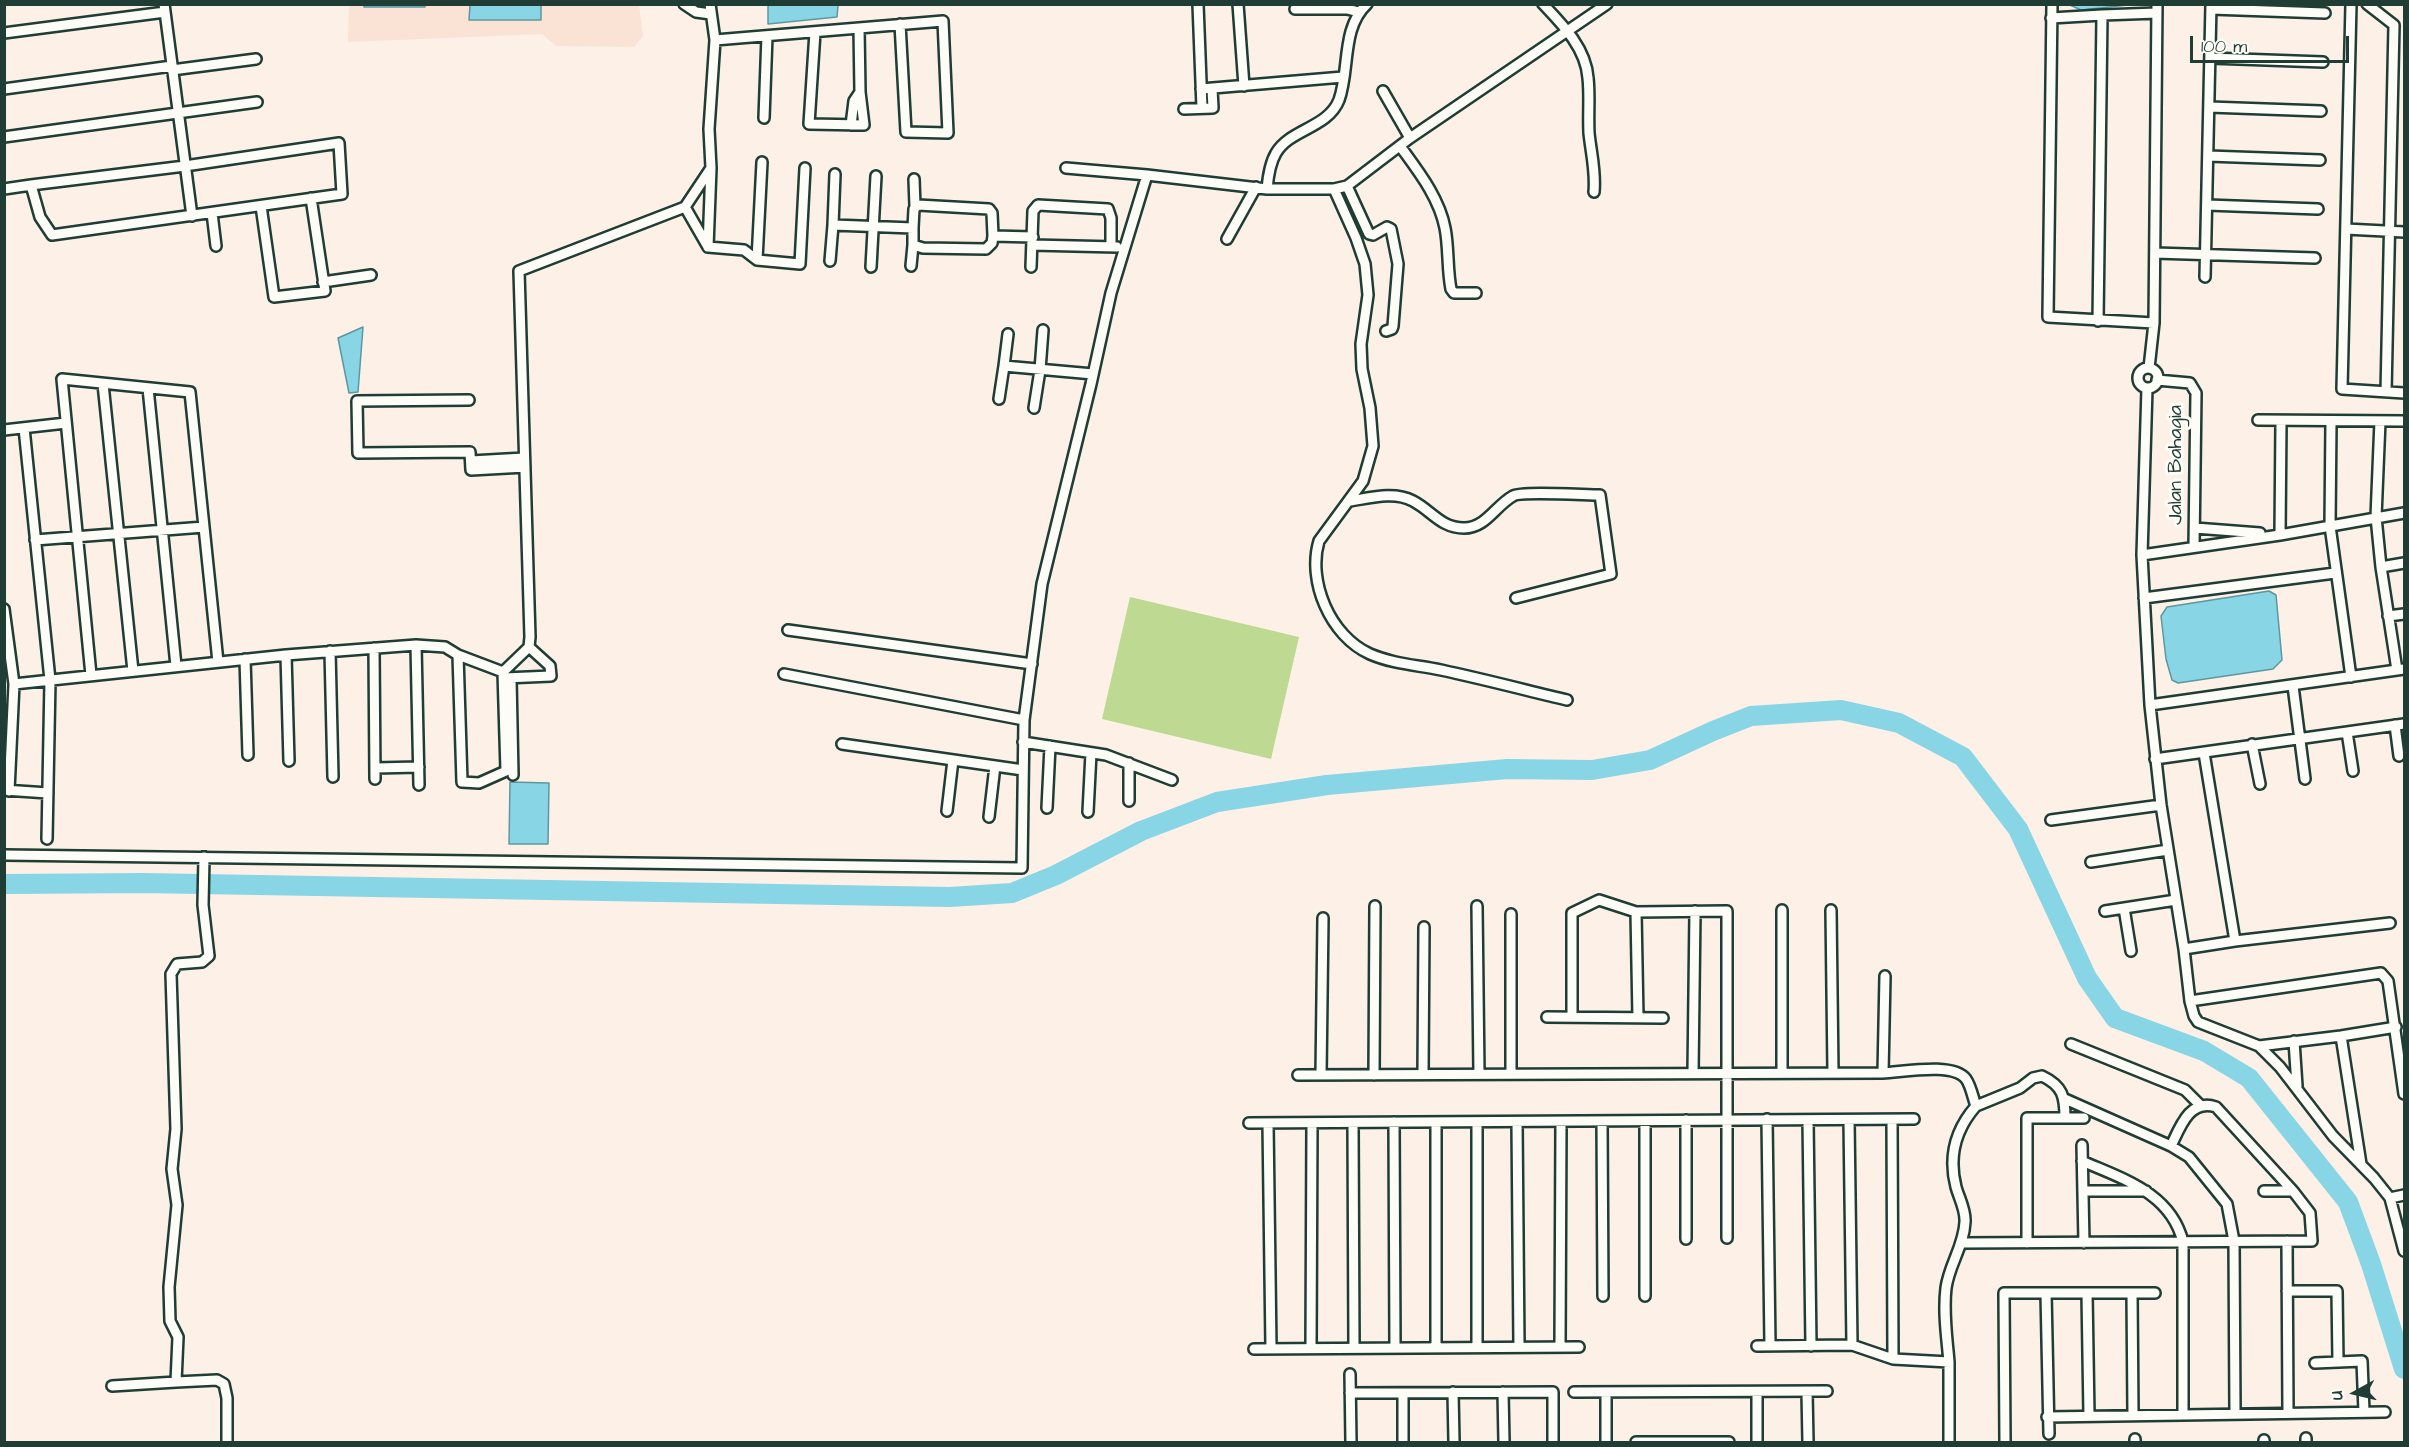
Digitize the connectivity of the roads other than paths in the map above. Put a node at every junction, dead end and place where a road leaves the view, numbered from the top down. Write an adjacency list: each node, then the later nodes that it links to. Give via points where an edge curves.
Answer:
1 (684, 4): 12 (street, via 696,12)
2 (1198, 4): 36 (street)
3 (1238, 4): 33 (street)
4 (1366, 4): 15 (street)
5 (1543, 4): 22 (street)
6 (1607, 4): 22 (street)
7 (2052, 4): 18 (street)
8 (2351, 4): 77 (street)
9 (2367, 4): 26 (street, via 2394,25)
10 (2211, 7): 16 (street); 28 (street)
11 (164, 8): 23 (street); 31 (street)
12 (710, 9): 25 (street)
13 (1295, 9): 15 (street)
14 (2157, 9): 17 (street); 88 (street)
15 (1359, 12): 32 (street)
16 (2325, 13)
17 (2102, 15): 18 (street); 100 (street)
18 (2052, 18): 100 (street, via 2048,317)
19 (900, 24): 19 (street, via 906,132 948,133 943,21); 20 (street)
20 (859, 28): 21 (street); 21 (street, via 860,92 854,101 851,125 809,124)
21 (815, 32): 24 (street)
22 (1569, 32): 46 (street); 65 (street, via 1588,76)
23 (4, 33)
24 (767, 36): 25 (street); 44 (street)
25 (715, 40): 52 (street, via 709,129)
26 (2394, 50): 27 (street); 78 (street)
27 (2404, 50)
28 (2210, 58): 30 (street); 39 (street)
29 (256, 59): 31 (street)
30 (2323, 62)
31 (172, 68): 35 (street); 43 (street)
32 (1343, 77): 33 (street); 63 (street, via 1333,110 1283,143 1275,154)
33 (1244, 86): 34 (street)
34 (1212, 88): 36 (street); 40 (street, via 1213,108)
35 (4, 89)
36 (1201, 89): 40 (street)
37 (1383, 91): 46 (street)
38 (257, 102): 43 (street)
39 (2209, 107): 42 (street); 48 (street)
40 (1202, 108): 41 (street)
41 (1184, 109)
42 (2322, 111)
43 (178, 114): 45 (street); 51 (street)
44 (764, 118)
45 (4, 137)
46 (1410, 138): 47 (street)
47 (1400, 146): 60 (street); 99 (street, via 1427,184 1442,217 1450,289 1454,293)
48 (2208, 156): 49 (street); 67 (street)
49 (2320, 160)
50 (762, 162): 91 (street)
51 (185, 166): 59 (street); 66 (street, via 339,143 342,194); 73 (street)
52 (711, 168): 69 (street); 85 (street)
53 (806, 168): 91 (street, via 801,264)
54 (1066, 168): 56 (street)
55 (835, 174): 74 (street)
56 (1147, 175): 61 (street); 87 (street)
57 (876, 176): 75 (street)
58 (914, 180): 70 (street)
59 (31, 185): 62 (street); 73 (street, via 40,217 52,235)
60 (1347, 186): 64 (street); 103 (street, via 1369,234 1391,229 1398,264 1393,326)
61 (1256, 187): 63 (street); 81 (street)
62 (4, 189)
63 (1267, 189): 64 (street)
64 (1334, 189): 127 (street, via 1365,264 1368,295 1361,344 1373,446 1363,481)
65 (1594, 192)
66 (311, 198): 68 (street); 98 (street)
67 (2207, 205): 71 (street); 89 (street)
68 (261, 206): 72 (street); 98 (street, via 274,297 324,291)
69 (685, 207): 85 (street); 126 (street, via 519,271)
70 (915, 207): 76 (street); 80 (street, via 989,209)
71 (2318, 209)
72 (212, 213): 73 (street); 84 (street)
73 (192, 216)
74 (833, 225): 75 (street); 92 (street)
75 (873, 226): 76 (street); 94 (street)
76 (913, 228): 83 (street)
77 (2346, 229): 78 (street); 113 (street, via 2342,389)
78 (2390, 231): 79 (street); 113 (street)
79 (2404, 232)
80 (993, 236): 82 (street); 83 (street, via 986,249 923,248)
81 (1227, 239)
82 (1032, 241): 86 (street); 86 (street, via 1033,211 1038,206 1108,209); 95 (street)
83 (913, 244): 93 (street)
84 (216, 246)
85 (708, 247): 91 (street, via 744,250)
86 (1111, 247): 87 (street)
87 (1125, 247): 108 (street)
88 (2155, 253): 89 (street); 101 (street)
89 (2206, 255): 90 (street); 97 (street)
90 (2315, 258)
91 (757, 260)
92 (830, 261)
93 (912, 266)
94 (871, 267)
95 (1031, 267)
96 (371, 275): 98 (street)
97 (2205, 277)
98 (323, 282)
99 (1476, 293)
100 (2098, 321): 101 (street)
101 (2154, 323): 106 (street)
102 (1043, 330): 107 (street)
103 (1386, 331)
104 (1008, 334): 105 (street)
105 (1004, 366): 107 (street); 115 (street)
106 (2149, 368): 109 (street, via 2157,374); 112 (street, via 2138,377)
107 (1041, 370): 108 (street); 117 (street)
108 (1093, 375): 157 (street, via 1042,584)
109 (2157, 380): 112 (street); 132 (street, Jalan Bahagia, via 2190,383 2196,393)
110 (103, 384): 111 (street); 123 (street, via 62,380); 134 (street)
111 (148, 388): 131 (street, via 190,392); 133 (street)
112 (2147, 388): 139 (street)
113 (2386, 392): 114 (street)
114 (2404, 393)
115 (999, 399)
116 (470, 400): 126 (street, via 357,401 358,453 470,452 471,461)
117 (1034, 408)
118 (2258, 420): 119 (street)
119 (2281, 421): 120 (street); 135 (street)
120 (2331, 421): 121 (street); 130 (street)
121 (2380, 421): 122 (street); 129 (street)
122 (2404, 422)
123 (66, 423): 124 (street); 136 (street)
124 (24, 428): 125 (street); 137 (street)
125 (4, 430)
126 (524, 463): 150 (street)
127 (1350, 501): 143 (street, via 1397,496 1413,500 1441,523 1474,528 1514,495 1600,495 1611,574); 168 (street, via 1320,539 1315,552 1323,604 1342,633 1368,653 1405,665)
128 (2404, 513): 129 (street)
129 (2376, 517): 130 (street); 141 (street)
130 (2330, 526): 135 (street); 142 (street)
131 (204, 527): 133 (street); 156 (street)
132 (2195, 528): 135 (street); 138 (street, Jalan Bahagia)
133 (162, 530): 134 (street); 158 (street)
134 (119, 534): 136 (street); 160 (street)
135 (2280, 535): 138 (street)
136 (77, 537): 137 (street); 162 (street)
137 (35, 540): 165 (street)
138 (2194, 546): 139 (street)
139 (2142, 555): 144 (street)
140 (2404, 563): 141 (street)
141 (2381, 567): 147 (street)
142 (2335, 573): 144 (street); 164 (street)
143 (1516, 598)
144 (2144, 598): 169 (street)
145 (4, 609): 166 (street)
146 (2404, 614): 147 (street)
147 (2388, 616): 159 (street)
148 (788, 630): 157 (street)
149 (416, 645): 151 (street); 154 (street, via 445,648); 187 (street)
150 (529, 647): 163 (street); 163 (street, via 550,666 551,676)
151 (374, 648): 152 (street); 188 (street)
152 (330, 651): 153 (street); 192 (street)
153 (286, 655): 155 (street); 184 (street)
154 (458, 655): 163 (street); 163 (street, via 462,782 479,783 506,771)
155 (245, 659): 156 (street); 180 (street)
156 (218, 662): 158 (street)
157 (1032, 664): 170 (street)
158 (176, 666): 160 (street)
159 (2401, 670): 164 (street)
160 (133, 671): 162 (street)
161 (784, 674): 170 (street)
162 (91, 675): 165 (street)
163 (505, 676): 191 (street)
164 (2351, 677): 167 (street)
165 (50, 680): 166 (street); 199 (street)
166 (14, 684): 198 (street)
167 (2293, 686): 169 (street); 173 (street)
168 (1567, 700)
169 (2150, 705): 182 (street)
170 (1024, 720): 174 (street)
171 (2400, 724): 172 (street); 181 (street)
172 (2347, 732): 173 (street); 190 (street)
173 (2299, 738): 176 (street); 194 (street)
174 (1023, 742): 177 (street); 189 (street)
175 (842, 744): 183 (street)
176 (2252, 744): 179 (street); 196 (street)
177 (1050, 746): 178 (street); 202 (street)
178 (1091, 753): 185 (street); 204 (street)
179 (2204, 753): 182 (street); 225 (street)
180 (248, 755)
181 (2399, 756)
182 (2155, 759): 201 (street)
183 (953, 760): 186 (street); 203 (street)
184 (289, 761)
185 (1129, 764): 195 (street); 200 (street)
186 (995, 766): 189 (street); 205 (street)
187 (419, 767): 188 (street); 197 (street)
188 (375, 768): 193 (street)
189 (1023, 770): 210 (street, via 1023,864 1019,869)
190 (2353, 771)
191 (513, 775)
192 (333, 777)
193 (375, 779)
194 (2305, 779)
195 (1173, 780)
196 (2260, 784)
197 (419, 785)
198 (7, 790): 199 (street)
199 (48, 793): 207 (street)
200 (1129, 801)
201 (2161, 805): 206 (street); 208 (street)
202 (1047, 808)
203 (947, 811)
204 (1088, 812)
205 (989, 817)
206 (2051, 820)
207 (47, 839)
208 (2168, 850): 211 (street); 212 (street)
209 (4, 855): 210 (street)
210 (204, 857): 320 (street, via 203,905 209,956 202,962 177,964 171,974 176,1129 172,1163 177,1205 169,1287 170,1321 178,1337)
211 (2091, 862)
212 (2176, 900): 215 (street); 226 (street)
213 (1375, 906): 249 (street)
214 (1477, 906): 244 (street)
215 (2124, 908): 219 (street); 227 (street)
216 (1782, 910): 241 (street)
217 (1831, 910): 242 (street)
218 (1695, 911): 220 (street); 240 (street, via 1726,911); 246 (street)
219 (2105, 911)
220 (1636, 912): 231 (street, via 1599,900 1572,914); 232 (street)
221 (1511, 914): 245 (street)
222 (1323, 918): 248 (street)
223 (2390, 922): 225 (street)
224 (1424, 927): 243 (street)
225 (2235, 941): 226 (street)
226 (2184, 949): 229 (street)
227 (2131, 951)
228 (1885, 976): 239 (street)
229 (2190, 1001): 234 (street, via 2381,973 2388,981); 238 (street, via 2198,1022)
230 (1547, 1017): 231 (street)
231 (1572, 1017): 232 (street)
232 (1638, 1018): 233 (street)
233 (1663, 1018)
234 (2396, 1027): 235 (street); 251 (street)
235 (2342, 1036): 236 (street); 278 (street)
236 (2294, 1041): 238 (street); 250 (street)
237 (2071, 1044): 253 (street, via 2185,1090)
238 (2259, 1046): 250 (street)
239 (1883, 1072): 242 (street); 254 (street, via 1944,1068 1957,1072 1967,1080)
240 (1727, 1073): 241 (street); 246 (street); 261 (street)
241 (1782, 1073): 242 (street)
242 (1833, 1073)
243 (1424, 1074): 244 (street); 249 (street)
244 (1479, 1074): 245 (street)
245 (1511, 1074): 246 (street)
246 (1693, 1074)
247 (1298, 1075): 248 (street)
248 (1322, 1075): 249 (street)
249 (1374, 1075)
250 (2297, 1086): 278 (street, via 2332,1136)
251 (2404, 1094)
252 (2065, 1099): 254 (street, via 2042,1076); 255 (street); 276 (street)
253 (2200, 1105): 276 (street, via 2185,1118); 282 (street, via 2216,1107)
254 (1976, 1106): 290 (street, via 1964,1120 1953,1152 1953,1174 1965,1221)
255 (2065, 1118): 256 (street); 291 (street, via 2027,1118)
256 (2084, 1118)
257 (1767, 1119): 261 (street); 262 (street); 303 (street)
258 (1914, 1119): 264 (street)
259 (1645, 1120): 260 (street); 265 (street); 300 (street)
260 (1686, 1120): 261 (street); 286 (street)
261 (1727, 1120): 285 (street)
262 (1808, 1120): 263 (street); 304 (street)
263 (1849, 1120): 264 (street); 301 (street)
264 (1892, 1120): 315 (street)
265 (1602, 1121): 271 (street); 299 (street)
266 (1268, 1122): 272 (street); 273 (street); 309 (street)
267 (1394, 1122): 268 (street); 274 (street); 312 (street)
268 (1436, 1122): 269 (street); 313 (street)
269 (1477, 1122): 270 (street); 305 (street)
270 (1517, 1122): 271 (street); 306 (street)
271 (1561, 1122): 307 (street)
272 (1249, 1123)
273 (1312, 1123): 274 (street); 310 (street)
274 (1353, 1123): 311 (street)
275 (2082, 1146): 277 (street)
276 (2171, 1146): 287 (street, via 2189,1157 2227,1204)
277 (2082, 1161): 279 (street); 280 (street)
278 (2361, 1164): 284 (street)
279 (2083, 1191): 280 (street); 292 (street)
280 (2148, 1191): 289 (street, via 2175,1221)
281 (2264, 1191): 282 (street)
282 (2293, 1191): 288 (street, via 2310,1213 2312,1241)
283 (2404, 1195): 284 (street)
284 (2390, 1198): 293 (street)
285 (1727, 1238)
286 (1686, 1239)
287 (2234, 1241): 288 (street); 289 (street); 334 (street)
288 (2287, 1241): 294 (street)
289 (2183, 1242): 292 (street); 336 (street)
290 (1961, 1243): 291 (street); 316 (street, via 1946,1288)
291 (2027, 1243): 292 (street)
292 (2084, 1243)
293 (2404, 1248)
294 (2287, 1291): 318 (street, via 2337,1291); 333 (street)
295 (2046, 1293): 296 (street); 338 (street); 354 (street, via 2004,1293)
296 (2088, 1293): 297 (street); 337 (street)
297 (2132, 1293): 298 (street); 335 (street)
298 (2155, 1293)
299 (1603, 1296)
300 (1645, 1296)
301 (1852, 1345): 304 (street); 315 (street)
302 (1757, 1346): 303 (street)
303 (1770, 1346): 304 (street)
304 (1810, 1346)
305 (1477, 1347): 306 (street); 313 (street)
306 (1519, 1347): 307 (street)
307 (1560, 1347): 308 (street)
308 (1579, 1347)
309 (1270, 1348): 310 (street); 314 (street)
310 (1311, 1348): 311 (street)
311 (1354, 1348): 312 (street)
312 (1395, 1348): 313 (street)
313 (1436, 1348)
314 (1254, 1349)
315 (1893, 1359): 316 (street)
316 (1949, 1362): 353 (street)
317 (2315, 1362): 318 (street)
318 (2338, 1362): 331 (street, via 2362,1361)
319 (1350, 1374): 329 (street)
320 (176, 1382): 321 (street); 344 (street, via 224,1383)
321 (112, 1386)
322 (1453, 1392): 323 (street); 330 (street); 347 (street)
323 (1503, 1392): 348 (street); 349 (street, via 1553,1392)
324 (1574, 1392): 325 (street)
325 (1606, 1392): 326 (street); 350 (street)
326 (1757, 1392): 327 (street); 351 (street)
327 (1807, 1392): 328 (street); 352 (street)
328 (1827, 1392)
329 (1350, 1393): 330 (street); 345 (street)
330 (1403, 1393): 346 (street)
331 (2364, 1412): 332 (street); 333 (street)
332 (2385, 1412)
333 (2288, 1413): 334 (street)
334 (2235, 1414): 336 (street)
335 (2133, 1415): 336 (street); 337 (street)
336 (2183, 1415)
337 (2089, 1416): 338 (street)
338 (2047, 1417): 339 (street)
339 (2049, 1434)
340 (1636, 1442): 341 (street)
341 (1656, 1442): 342 (street)
342 (1706, 1442): 343 (street)
343 (1729, 1442)
344 (226, 1443)
345 (1351, 1443)
346 (1403, 1443)
347 (1454, 1443)
348 (1504, 1443)
349 (1553, 1443)
350 (1606, 1443)
351 (1757, 1443)
352 (1808, 1443)
353 (1949, 1443)
354 (2005, 1443)

